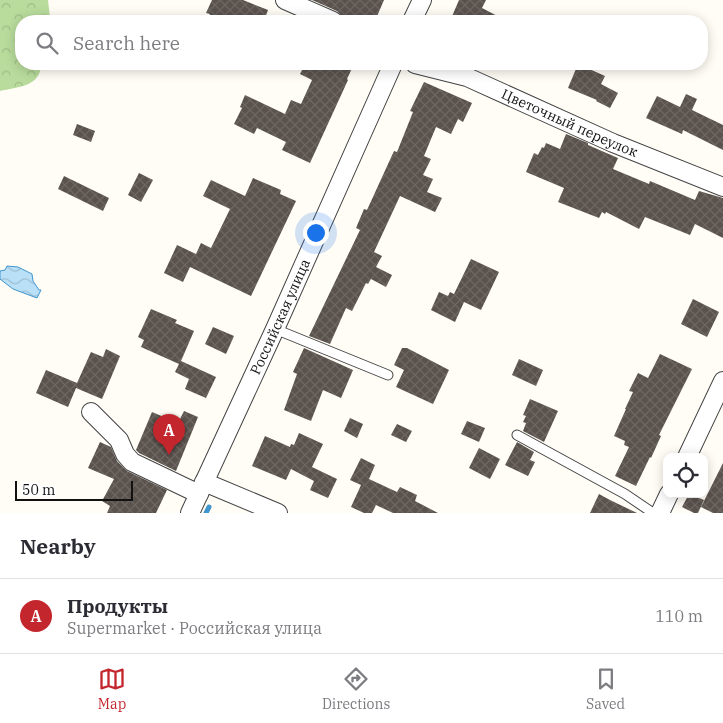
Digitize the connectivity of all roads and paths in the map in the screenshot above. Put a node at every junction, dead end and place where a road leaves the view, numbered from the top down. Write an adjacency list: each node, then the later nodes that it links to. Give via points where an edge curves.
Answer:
1 (285, 0): 3 (street)
2 (422, 0): 4 (street)
3 (319, 15)
4 (415, 15)
5 (390, 70): 8 (street, Российская улица)
6 (440, 70): 7 (street, Цветочный переулок, via 467,77 613,143)
7 (723, 187)
8 (275, 329): 9 (lane); 14 (street, Российская улица)
9 (388, 375)
10 (723, 381): 13 (street)
11 (91, 412): 14 (street, via 119,440 132,462)
12 (517, 435): 18 (lane, via 625,494)
13 (689, 453)
14 (202, 488): 16 (street, Российская улица); 17 (street)
15 (667, 498): 19 (street)
16 (190, 513)
17 (278, 513)
18 (653, 513)
19 (660, 513)

